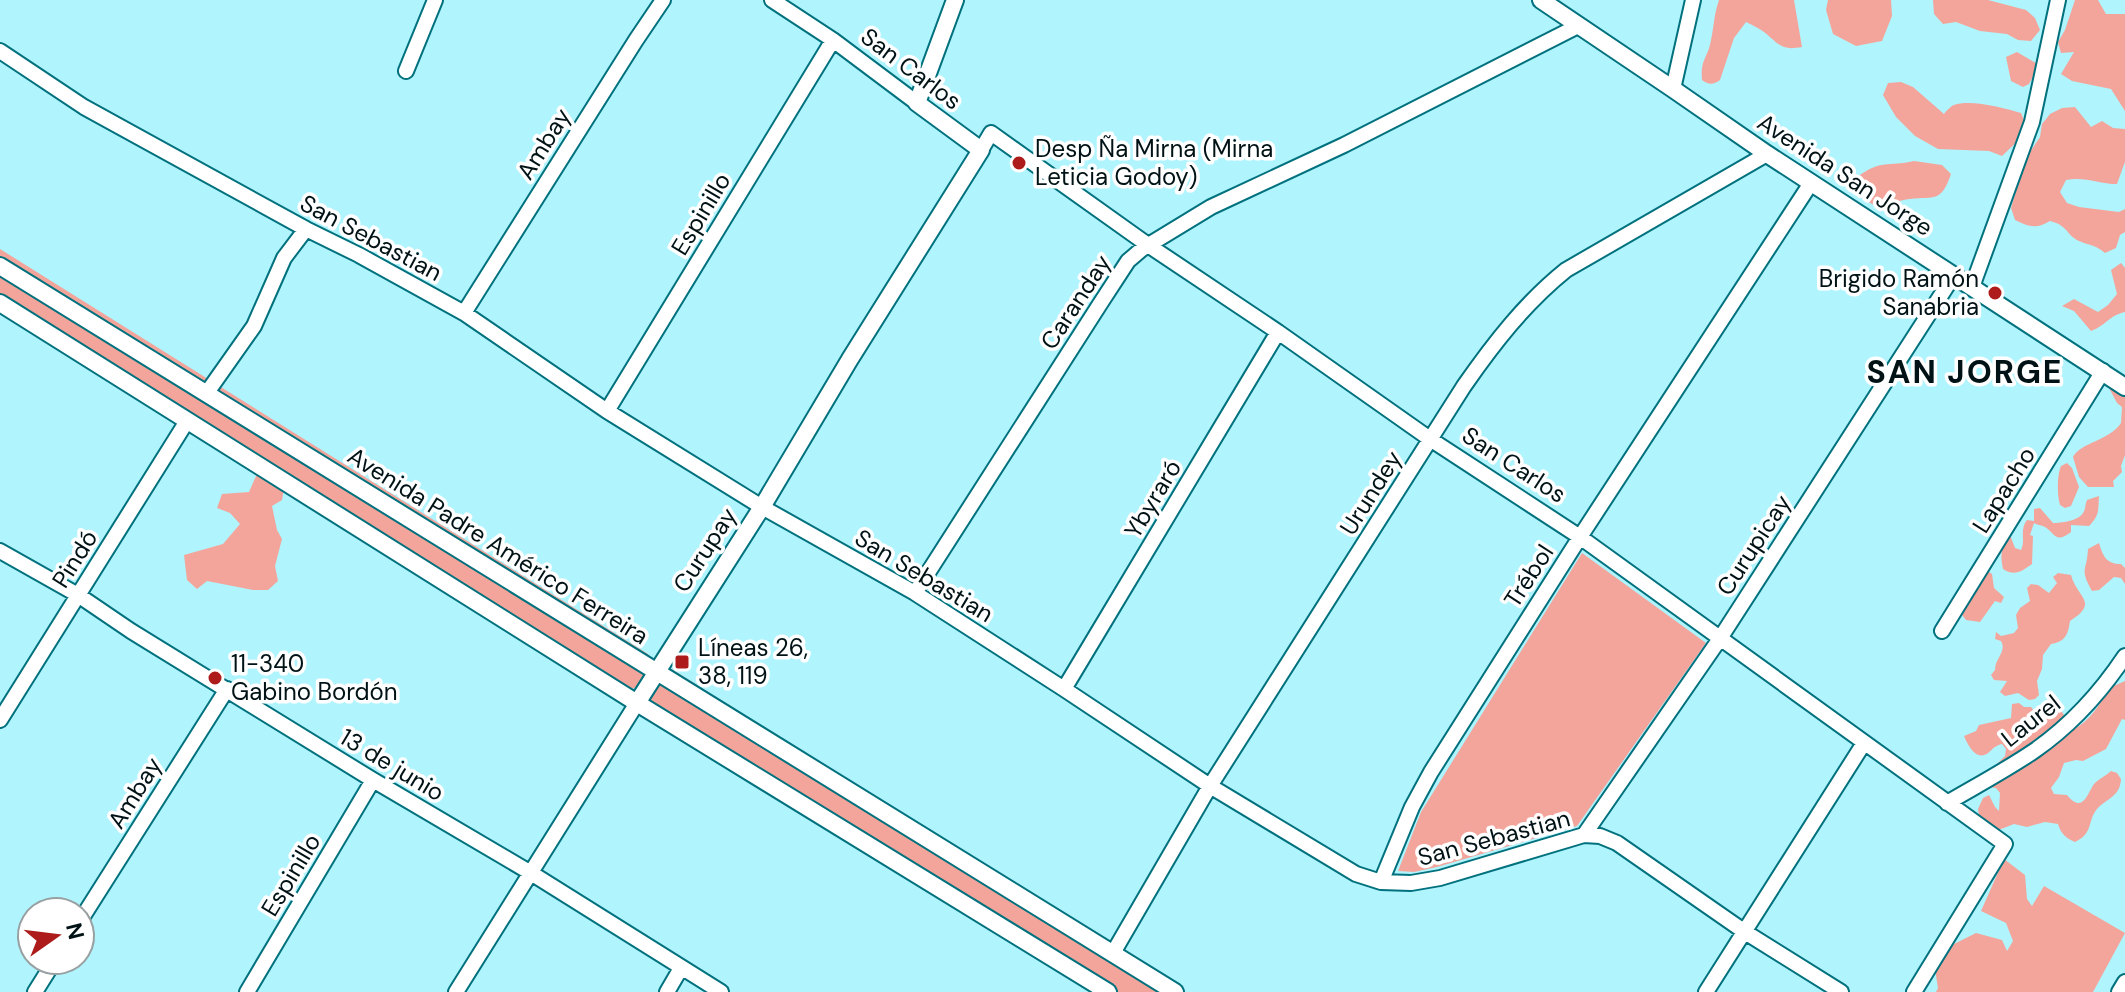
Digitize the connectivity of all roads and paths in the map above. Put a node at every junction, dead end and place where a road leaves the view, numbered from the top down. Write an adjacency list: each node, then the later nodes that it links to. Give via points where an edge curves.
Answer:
1 (435, 0): 11 (street)
2 (663, 0): 24 (street, Ambay)
3 (772, 0): 9 (street, San Carlos)
4 (955, 0): 13 (street)
5 (1541, 0): 8 (street, Avenida San Jorge)
6 (1693, 0): 12 (street)
7 (2058, 0): 22 (street, via 2032,122)
8 (1578, 26): 12 (street, Avenida San Jorge); 19 (street, Caranday, via 1237,194)
9 (833, 40): 13 (street, San Carlos); 29 (street, Espinillo)
10 (0, 51): 18 (street, San Sebastian, via 84,107)
11 (406, 71)
12 (1673, 89): 16 (street, Avenida San Jorge)
13 (917, 103): 15 (street, San Carlos)
14 (991, 133): 15 (street, Curupay); 19 (street, San Carlos)
15 (981, 150): 32 (street, Curupay)
16 (1767, 154): 17 (street, Avenida San Jorge); 31 (street, Urundey, via 1546,286 1500,335)
17 (1811, 183): 21 (street, Avenida San Jorge); 33 (street, Trébol)
18 (306, 229): 24 (street, San Sebastian); 28 (street, via 284,258 254,326)
19 (1148, 245): 25 (street, San Carlos); 35 (street, Caranday, via 1128,261)
20 (0, 266): 28 (street, Avenida Padre Américo Ferreira)
21 (1954, 275): 22 (street, Avenida San Jorge); 38 (street, Curupicay)
22 (1972, 287): 26 (street, Avenida San Jorge)
23 (0, 303): 30 (street)
24 (464, 313): 29 (street, San Sebastian)
25 (1278, 332): 31 (street, San Carlos); 42 (street, Ybyraró)
26 (2103, 371): 27 (street, Avenida San Jorge); 37 (street, Lapacho)
27 (2125, 387)
28 (206, 394): 40 (street, Avenida Padre Américo Ferreira)
29 (607, 411): 32 (street, San Sebastian)
30 (187, 421): 36 (street, Pindó); 43 (street)
31 (1430, 439): 33 (street, San Carlos); 47 (street, Urundey)
32 (762, 507): 35 (street, San Sebastian); 40 (street, Curupay)
33 (1580, 537): 38 (street, San Carlos); 51 (street, Trébol, via 1431,772)
34 (0, 551): 36 (street, 13 de junio)
35 (915, 593): 42 (street, San Sebastian)
36 (78, 595): 41 (street, 13 de junio); 44 (street, Pindó)
37 (1942, 631)
38 (1719, 640): 45 (street, San Carlos); 49 (street, Curupicay)
39 (2125, 656): 48 (street, Laurel, via 2102,690 2034,751)
40 (656, 672): 43 (street, Curupay); 54 (street, Avenida Padre Américo Ferreira)
41 (227, 689): 46 (street, 13 de junio); 52 (street, Ambay)
42 (1064, 689): 47 (street, San Sebastian)
43 (637, 703): 50 (street, Curupay); 57 (street)
44 (0, 720)
45 (1864, 743): 48 (street, San Carlos); 53 (street)
46 (373, 780): 50 (street, 13 de junio); 58 (street, Espinillo)
47 (1210, 786): 51 (street, San Sebastian, via 1356,874); 54 (street, Urundey)
48 (1947, 803): 65 (street, San Carlos, via 2005,844)
49 (1584, 835): 51 (street, San Sebastian, via 1440,878); 53 (street, San Sebastian, via 1617,843)
50 (531, 873): 55 (street, 13 de junio); 59 (street, Curupay)
51 (1381, 882)
52 (96, 896)
53 (1745, 932): 63 (street); 64 (street, San Sebastian)
54 (1113, 953): 62 (street, Avenida Padre Américo Ferreira)
55 (681, 968): 60 (street); 61 (street, 13 de junio)
56 (2125, 982): 66 (street)
57 (1097, 989)
58 (247, 992)
59 (456, 992)
60 (667, 992)
61 (721, 992)
62 (1175, 992)
63 (1706, 992)
64 (1841, 992)
65 (1914, 992)
66 (2119, 992)

